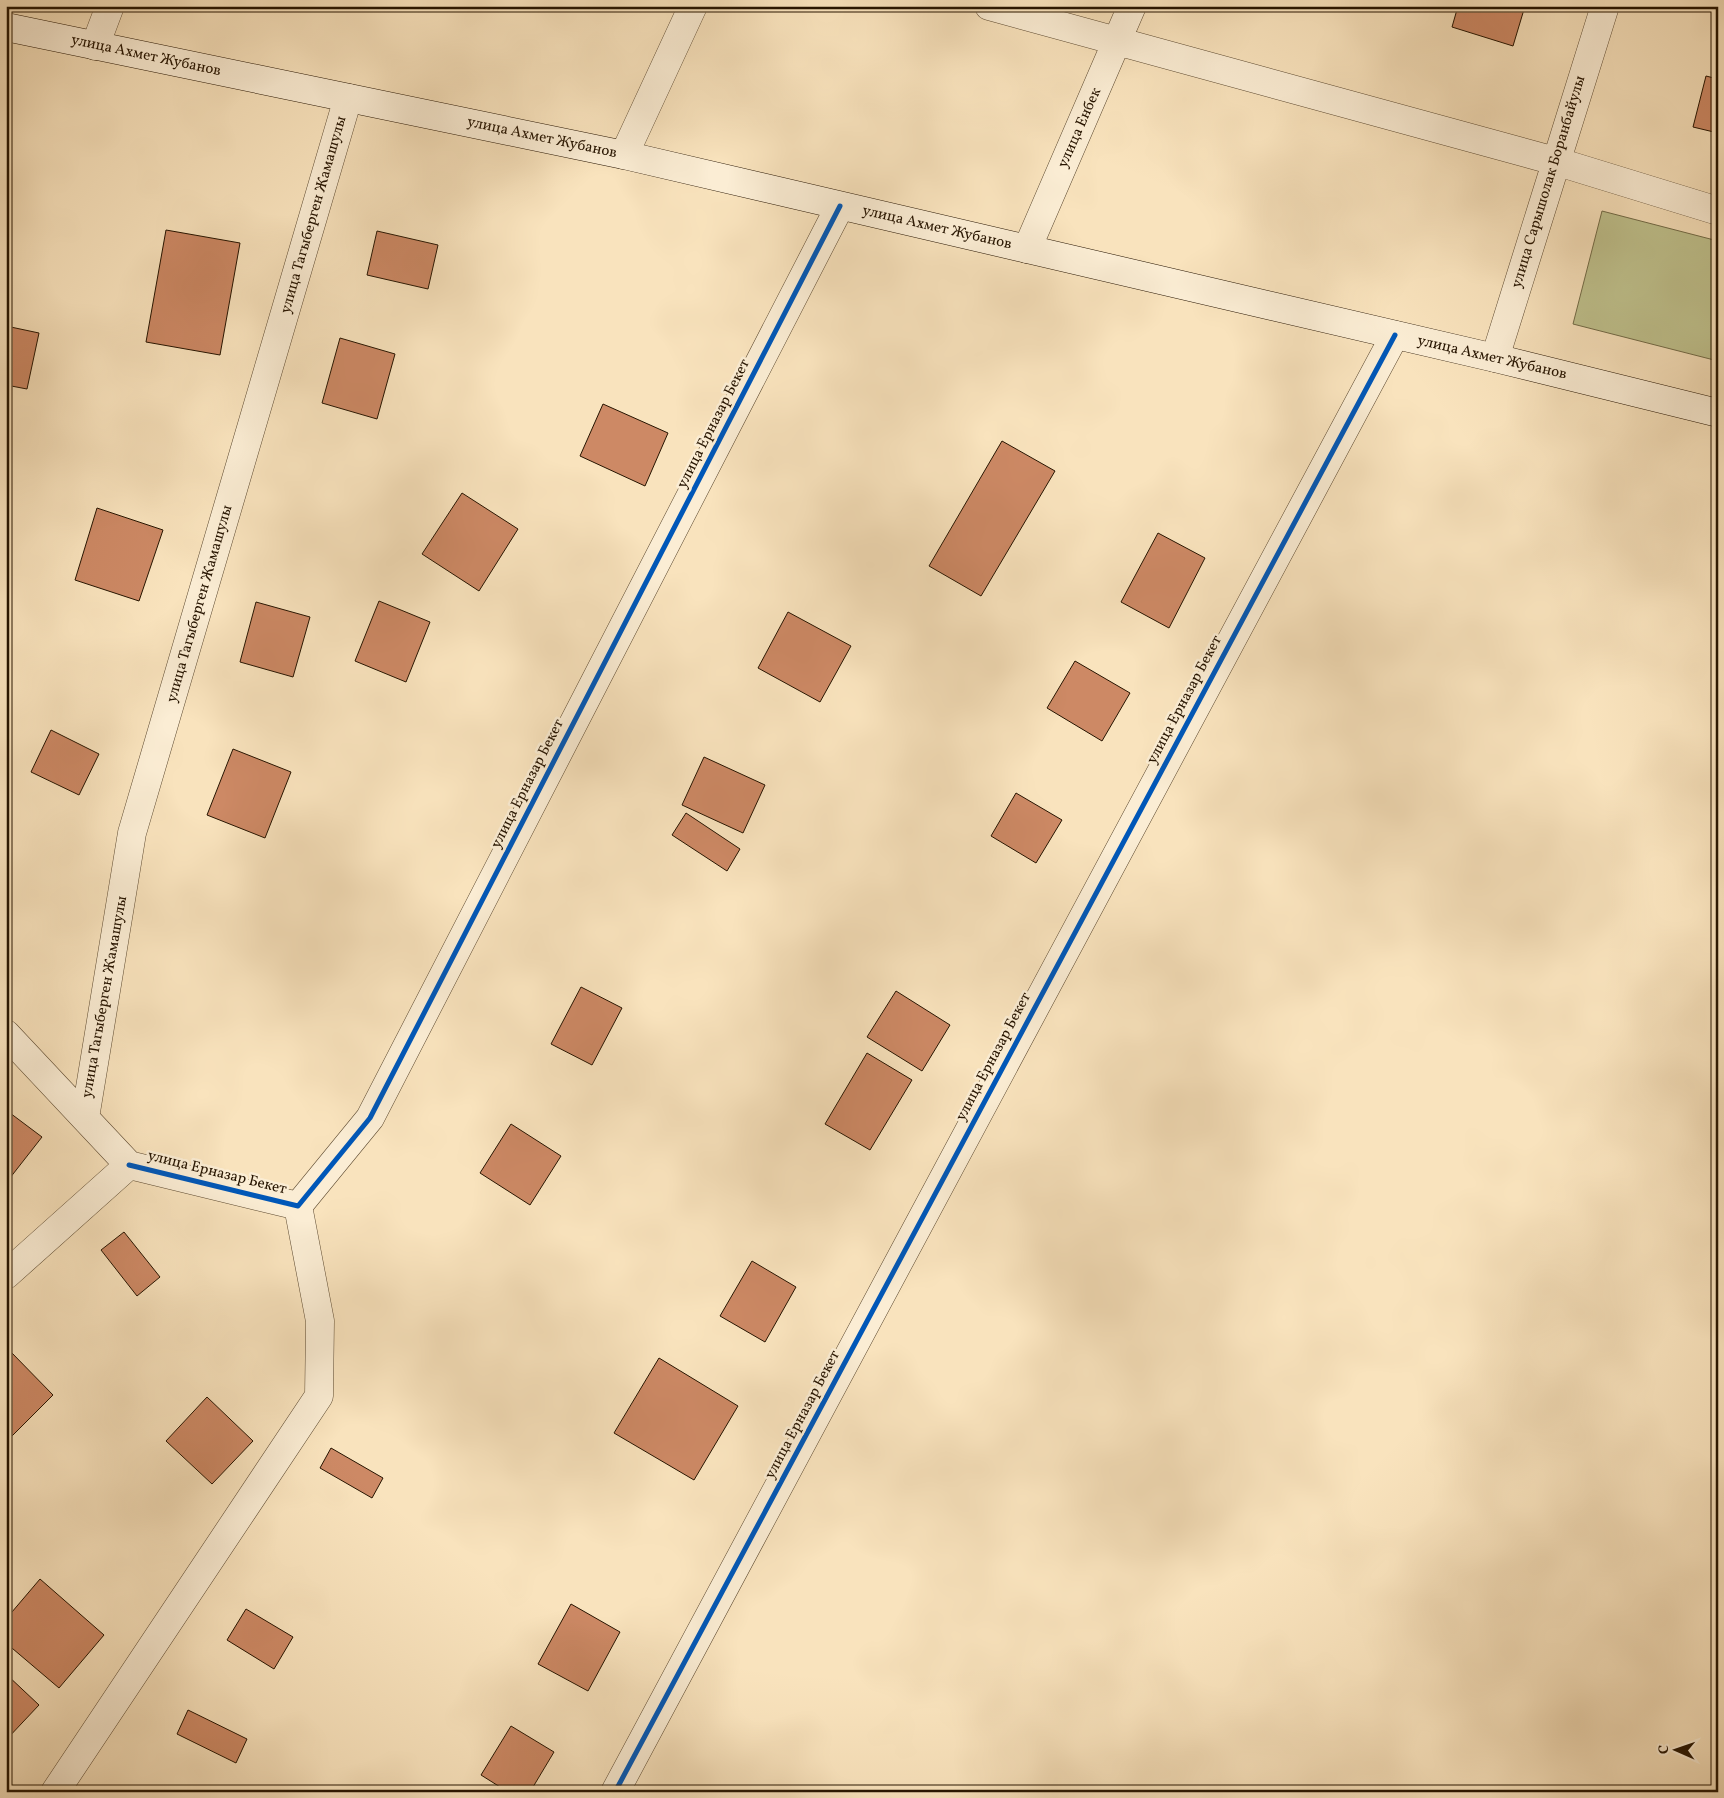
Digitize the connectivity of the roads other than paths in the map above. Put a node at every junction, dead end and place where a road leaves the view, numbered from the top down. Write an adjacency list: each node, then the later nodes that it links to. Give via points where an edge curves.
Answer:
1 (110, 6): 8 (street)
2 (693, 6): 10 (street)
3 (989, 6): 7 (street)
4 (1132, 6): 7 (street, улица Енбек)
5 (1605, 6): 11 (street, улица Сарышолак Боранбайулы)
6 (6, 27): 8 (street, улица Ахмет Жубанов)
7 (1117, 41): 11 (street); 14 (street, улица Енбек)
8 (95, 46): 9 (street, улица Ахмет Жубанов)
9 (348, 98): 10 (street, улица Ахмет Жубанов); 19 (street, улица Тагыберген Жамашулы, via 132,833)
10 (624, 155): 12 (street, улица Ахмет Жубанов)
11 (1555, 162): 13 (street); 16 (street, улица Сарышолак Боранбайулы)
12 (840, 206): 14 (street, улица Ахмет Жубанов); 21 (street, улица Ерназар Бекет, via 370,1118)
13 (1718, 211)
14 (1027, 249): 15 (street, улица Ахмет Жубанов)
15 (1395, 335): 16 (street, улица Ахмет Жубанов); 24 (street, улица Ерназар Бекет)
16 (1495, 358): 17 (street, улица Ахмет Жубанов)
17 (1718, 413)
18 (6, 1034): 19 (street)
19 (85, 1118): 20 (street)
20 (129, 1165): 21 (street, улица Ерназар Бекет); 22 (street)
21 (298, 1206): 23 (street, via 320,1321 319,1396)
22 (6, 1275)
23 (55, 1792)
24 (616, 1792)

